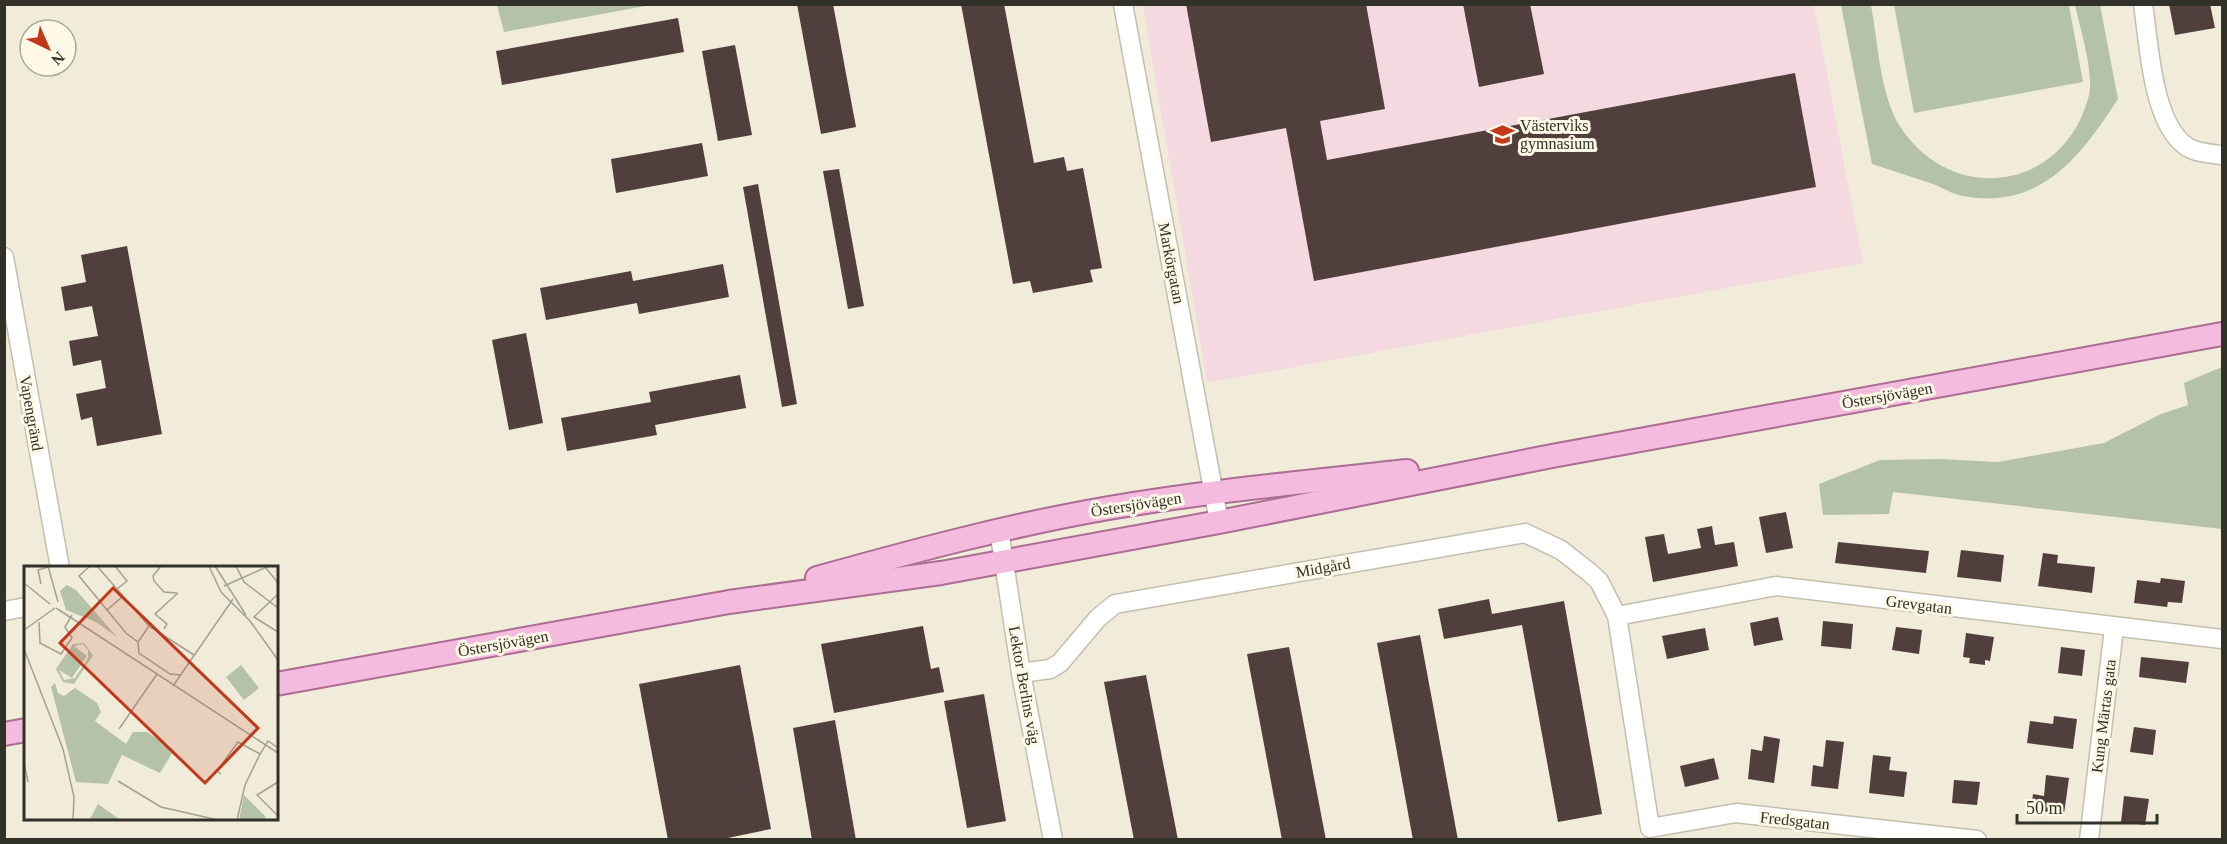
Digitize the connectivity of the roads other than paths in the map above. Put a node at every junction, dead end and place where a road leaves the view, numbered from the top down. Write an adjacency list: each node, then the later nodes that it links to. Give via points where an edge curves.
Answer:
1 (1124, 4): 7 (street, Markörgatan)
2 (2143, 4): 3 (street, via 2161,112 2173,134 2191,149)
3 (2223, 155)
4 (4, 257): 11 (street, Vapengränd)
5 (2223, 334): 6 (main road, Östersjövägen)
6 (1552, 456): 7 (main road, Östersjövägen); 8 (main road, Östersjövägen)
7 (1214, 492): 8 (street, Markörgatan); 9 (main road, Östersjövägen, via 1106,508)
8 (1219, 522): 10 (main road, Östersjövägen)
9 (999, 530): 10 (street, Lektor Berlins väg); 12 (main road, Östersjövägen)
10 (1004, 560): 12 (main road, Östersjövägen, via 941,573); 18 (street, Lektor Berlins väg)
11 (60, 566)
12 (729, 602): 19 (main road, Östersjövägen)
13 (24, 607): 14 (street)
14 (4, 611)
15 (1617, 616): 16 (street, Grevgatan, via 1776,586); 18 (street, Midgård, via 1599,581 1561,550 1526,532 1115,604 1060,663 1050,669); 22 (street, Fredsgatan)
16 (2114, 628): 17 (street, Grevgatan); 25 (street, Kung Märtas gata)
17 (2223, 639)
18 (1021, 673): 23 (street, Lektor Berlins väg)
19 (278, 684)
20 (24, 730): 21 (main road)
21 (4, 734)
22 (1645, 834): 24 (street, Fredsgatan, via 1736,813)
23 (1053, 840)
24 (1977, 840)
25 (2089, 840)

